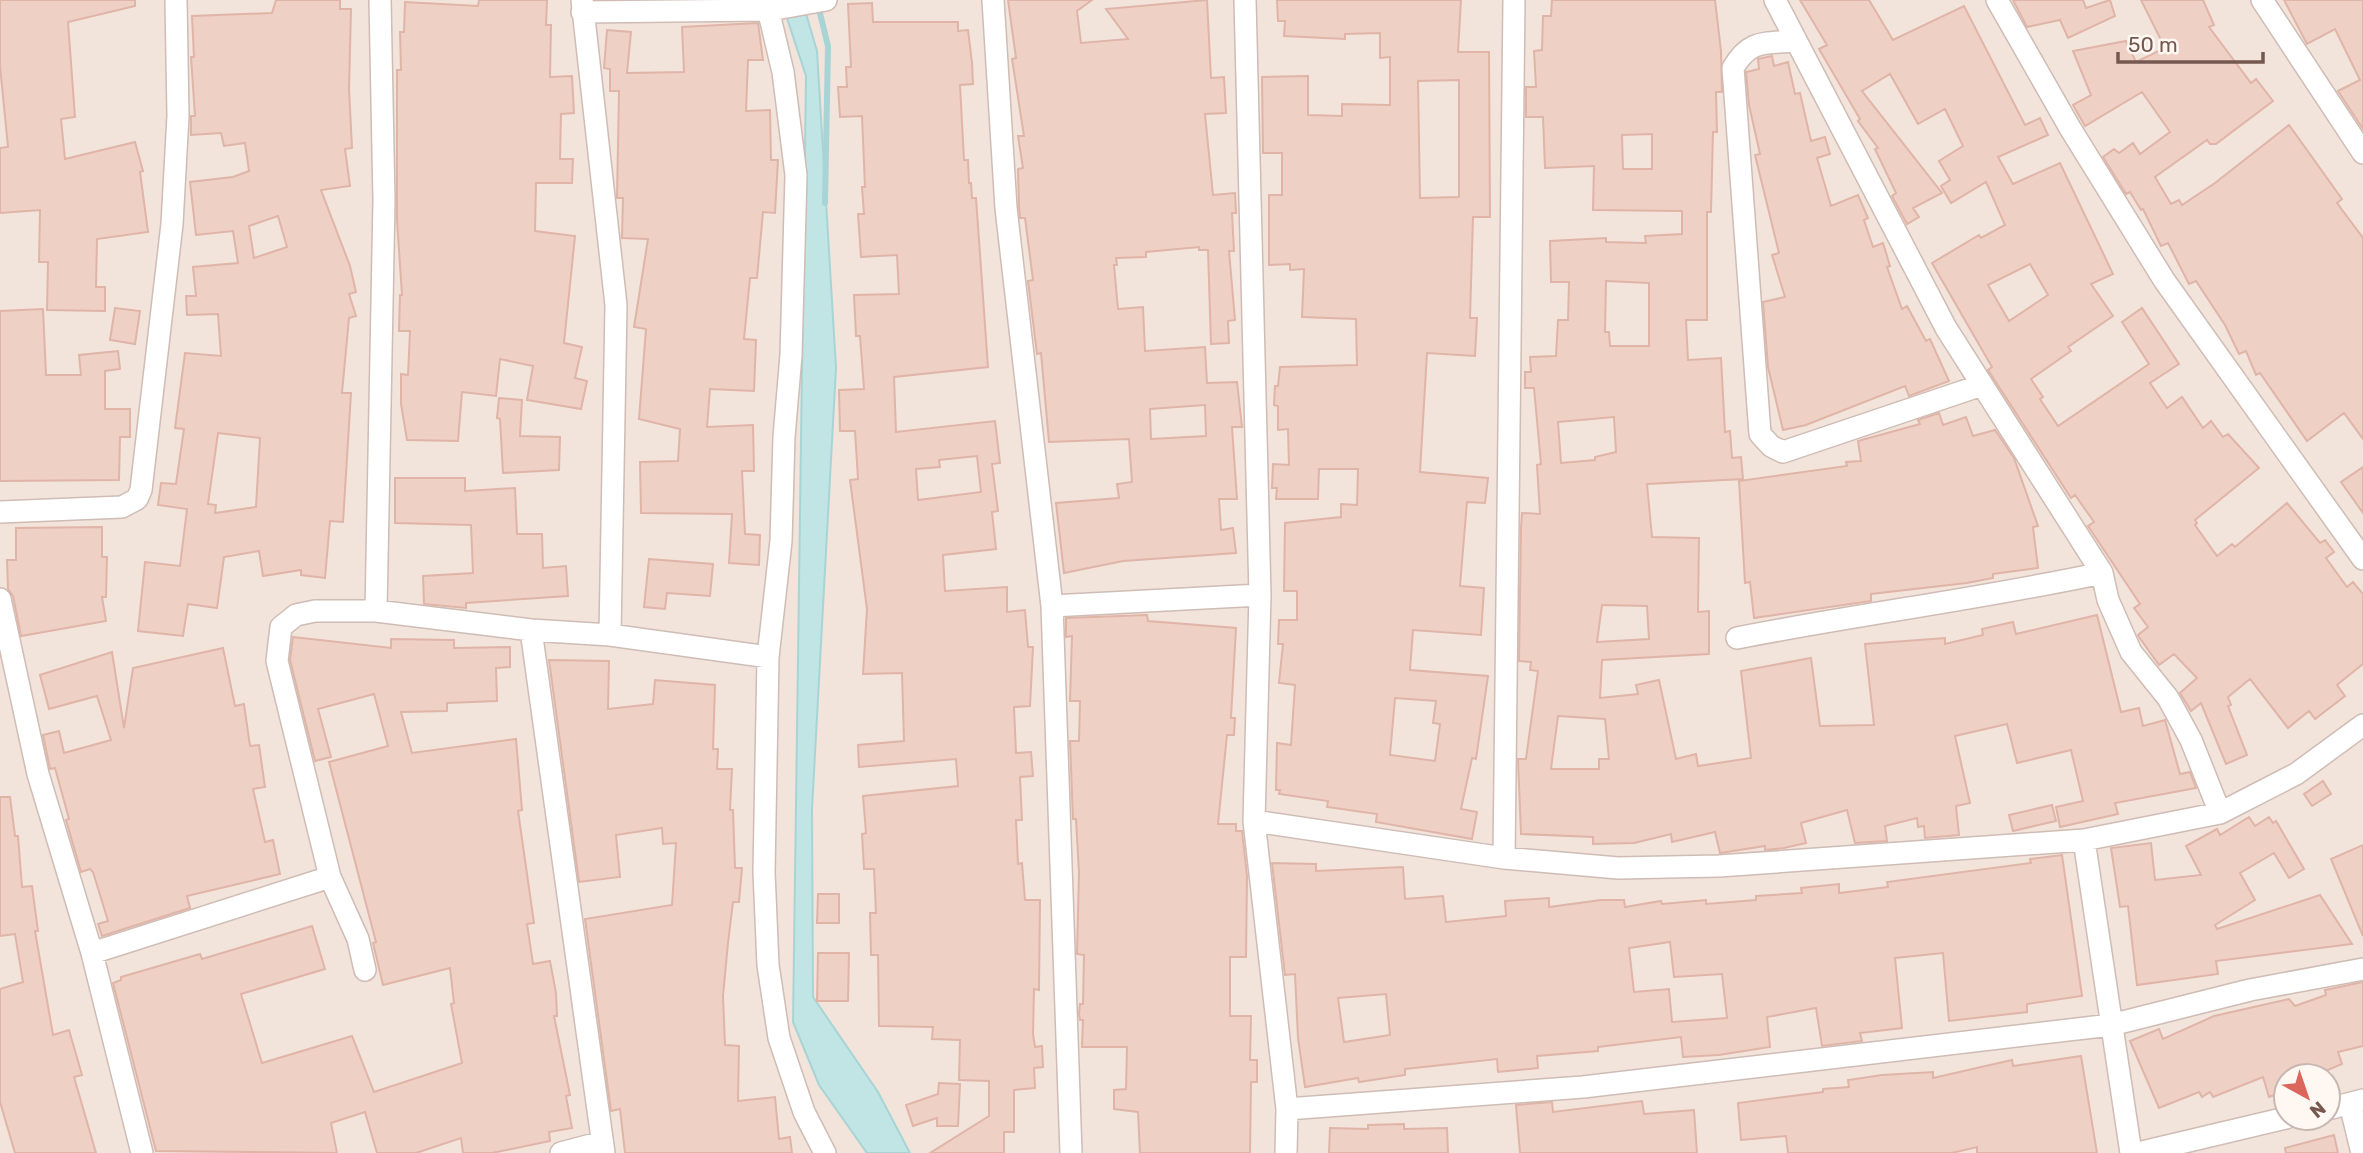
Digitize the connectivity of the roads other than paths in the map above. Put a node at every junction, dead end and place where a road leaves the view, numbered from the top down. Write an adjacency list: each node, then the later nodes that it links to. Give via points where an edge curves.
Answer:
1 (176, 0): 15 (street, via 178,116 172,224 141,490 137,499 122,508)
2 (380, 0): 21 (street, via 384,200)
3 (826, 0): 11 (street)
4 (993, 0): 20 (street, via 1006,208)
5 (1245, 0): 18 (street)
6 (1514, 0): 30 (street)
7 (1775, 0): 12 (street)
8 (1997, 0): 16 (street, via 2167,285)
9 (2262, 0): 13 (street)
10 (582, 6): 11 (street); 23 (street, via 616,305)
11 (769, 9): 25 (street, via 783,72 796,175 782,541)
12 (1794, 41): 14 (street, via 1946,328); 14 (street, via 1754,45 1733,68 1760,434 1783,452)
13 (2363, 153)
14 (1982, 385): 17 (street)
15 (0, 512)
16 (2363, 559)
17 (2102, 573): 24 (street); 27 (street, via 2108,600 2131,652 2168,698 2191,740)
18 (1260, 595): 20 (street); 28 (street)
19 (0, 599): 32 (street, via 38,774)
20 (1052, 606): 43 (street)
21 (376, 611): 22 (street); 31 (street, via 296,615 281,627 278,637 277,661)
22 (531, 630): 23 (street); 39 (street)
23 (610, 635): 25 (street)
24 (1737, 638)
25 (768, 657): 42 (street, via 764,872 773,1009 792,1078)
26 (2363, 725): 27 (street, via 2296,774)
27 (2220, 813): 29 (street)
28 (1254, 821): 30 (street); 37 (street)
29 (2084, 840): 30 (street, via 1719,866 1618,868); 35 (street)
30 (1504, 858)
31 (330, 877): 32 (street); 34 (street, via 355,929)
32 (92, 953): 40 (street)
33 (2363, 969): 35 (street, via 2249,990)
34 (365, 970)
35 (2111, 1025): 37 (street, via 1583,1087); 45 (street)
36 (2357, 1102): 47 (street)
37 (1287, 1109): 44 (street)
38 (2272, 1121): 46 (street)
39 (603, 1147): 41 (street)
40 (142, 1153)
41 (561, 1153)
42 (825, 1153)
43 (1071, 1153)
44 (1286, 1153)
45 (2131, 1153)
46 (2138, 1153)
47 (2362, 1153)

